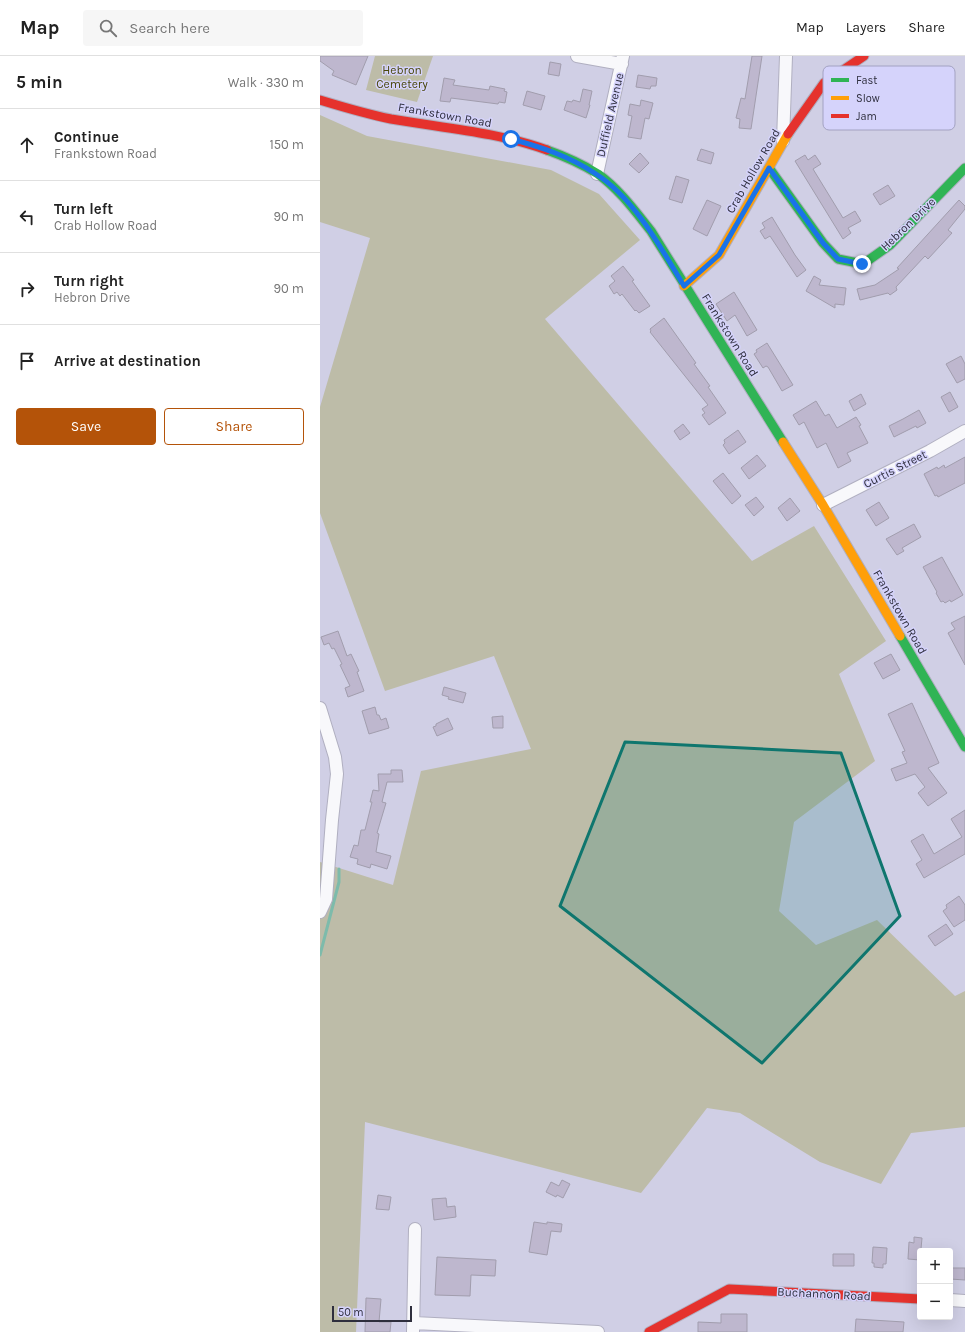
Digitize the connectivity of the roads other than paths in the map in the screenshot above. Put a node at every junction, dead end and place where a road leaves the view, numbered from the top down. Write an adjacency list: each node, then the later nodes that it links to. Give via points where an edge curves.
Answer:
1 (577, 56): 4 (street)
2 (786, 56): 8 (street)
3 (864, 56): 5 (main road, Crab Hollow Road)
4 (622, 60): 11 (street, Duffield Avenue)
5 (850, 66)
6 (823, 85): 8 (main road, Crab Hollow Road)
7 (320, 100): 11 (main road, Frankstown Road, via 367,114 511,139 543,148)
8 (784, 141): 9 (main road, Crab Hollow Road)
9 (769, 168): 10 (main road, Hebron Drive, via 833,254 838,259 862,264 890,245); 12 (main road, Crab Hollow Road, via 719,255)
10 (965, 168)
11 (597, 174): 12 (main road, Frankstown Road, via 628,203 651,231)
12 (684, 286): 14 (main road, Frankstown Road)
13 (965, 431): 14 (street, Curtis Street)
14 (823, 505): 16 (main road, Frankstown Road)
15 (320, 708): 17 (street, via 335,757 337,778 326,899)
16 (965, 747)
17 (320, 912)
18 (415, 1228): 22 (street)
19 (917, 1298): 24 (main road, Buchannon Road, via 729,1289)
20 (953, 1300): 21 (street)
21 (965, 1301)
22 (414, 1327): 23 (street)
23 (598, 1332)
24 (649, 1332)

